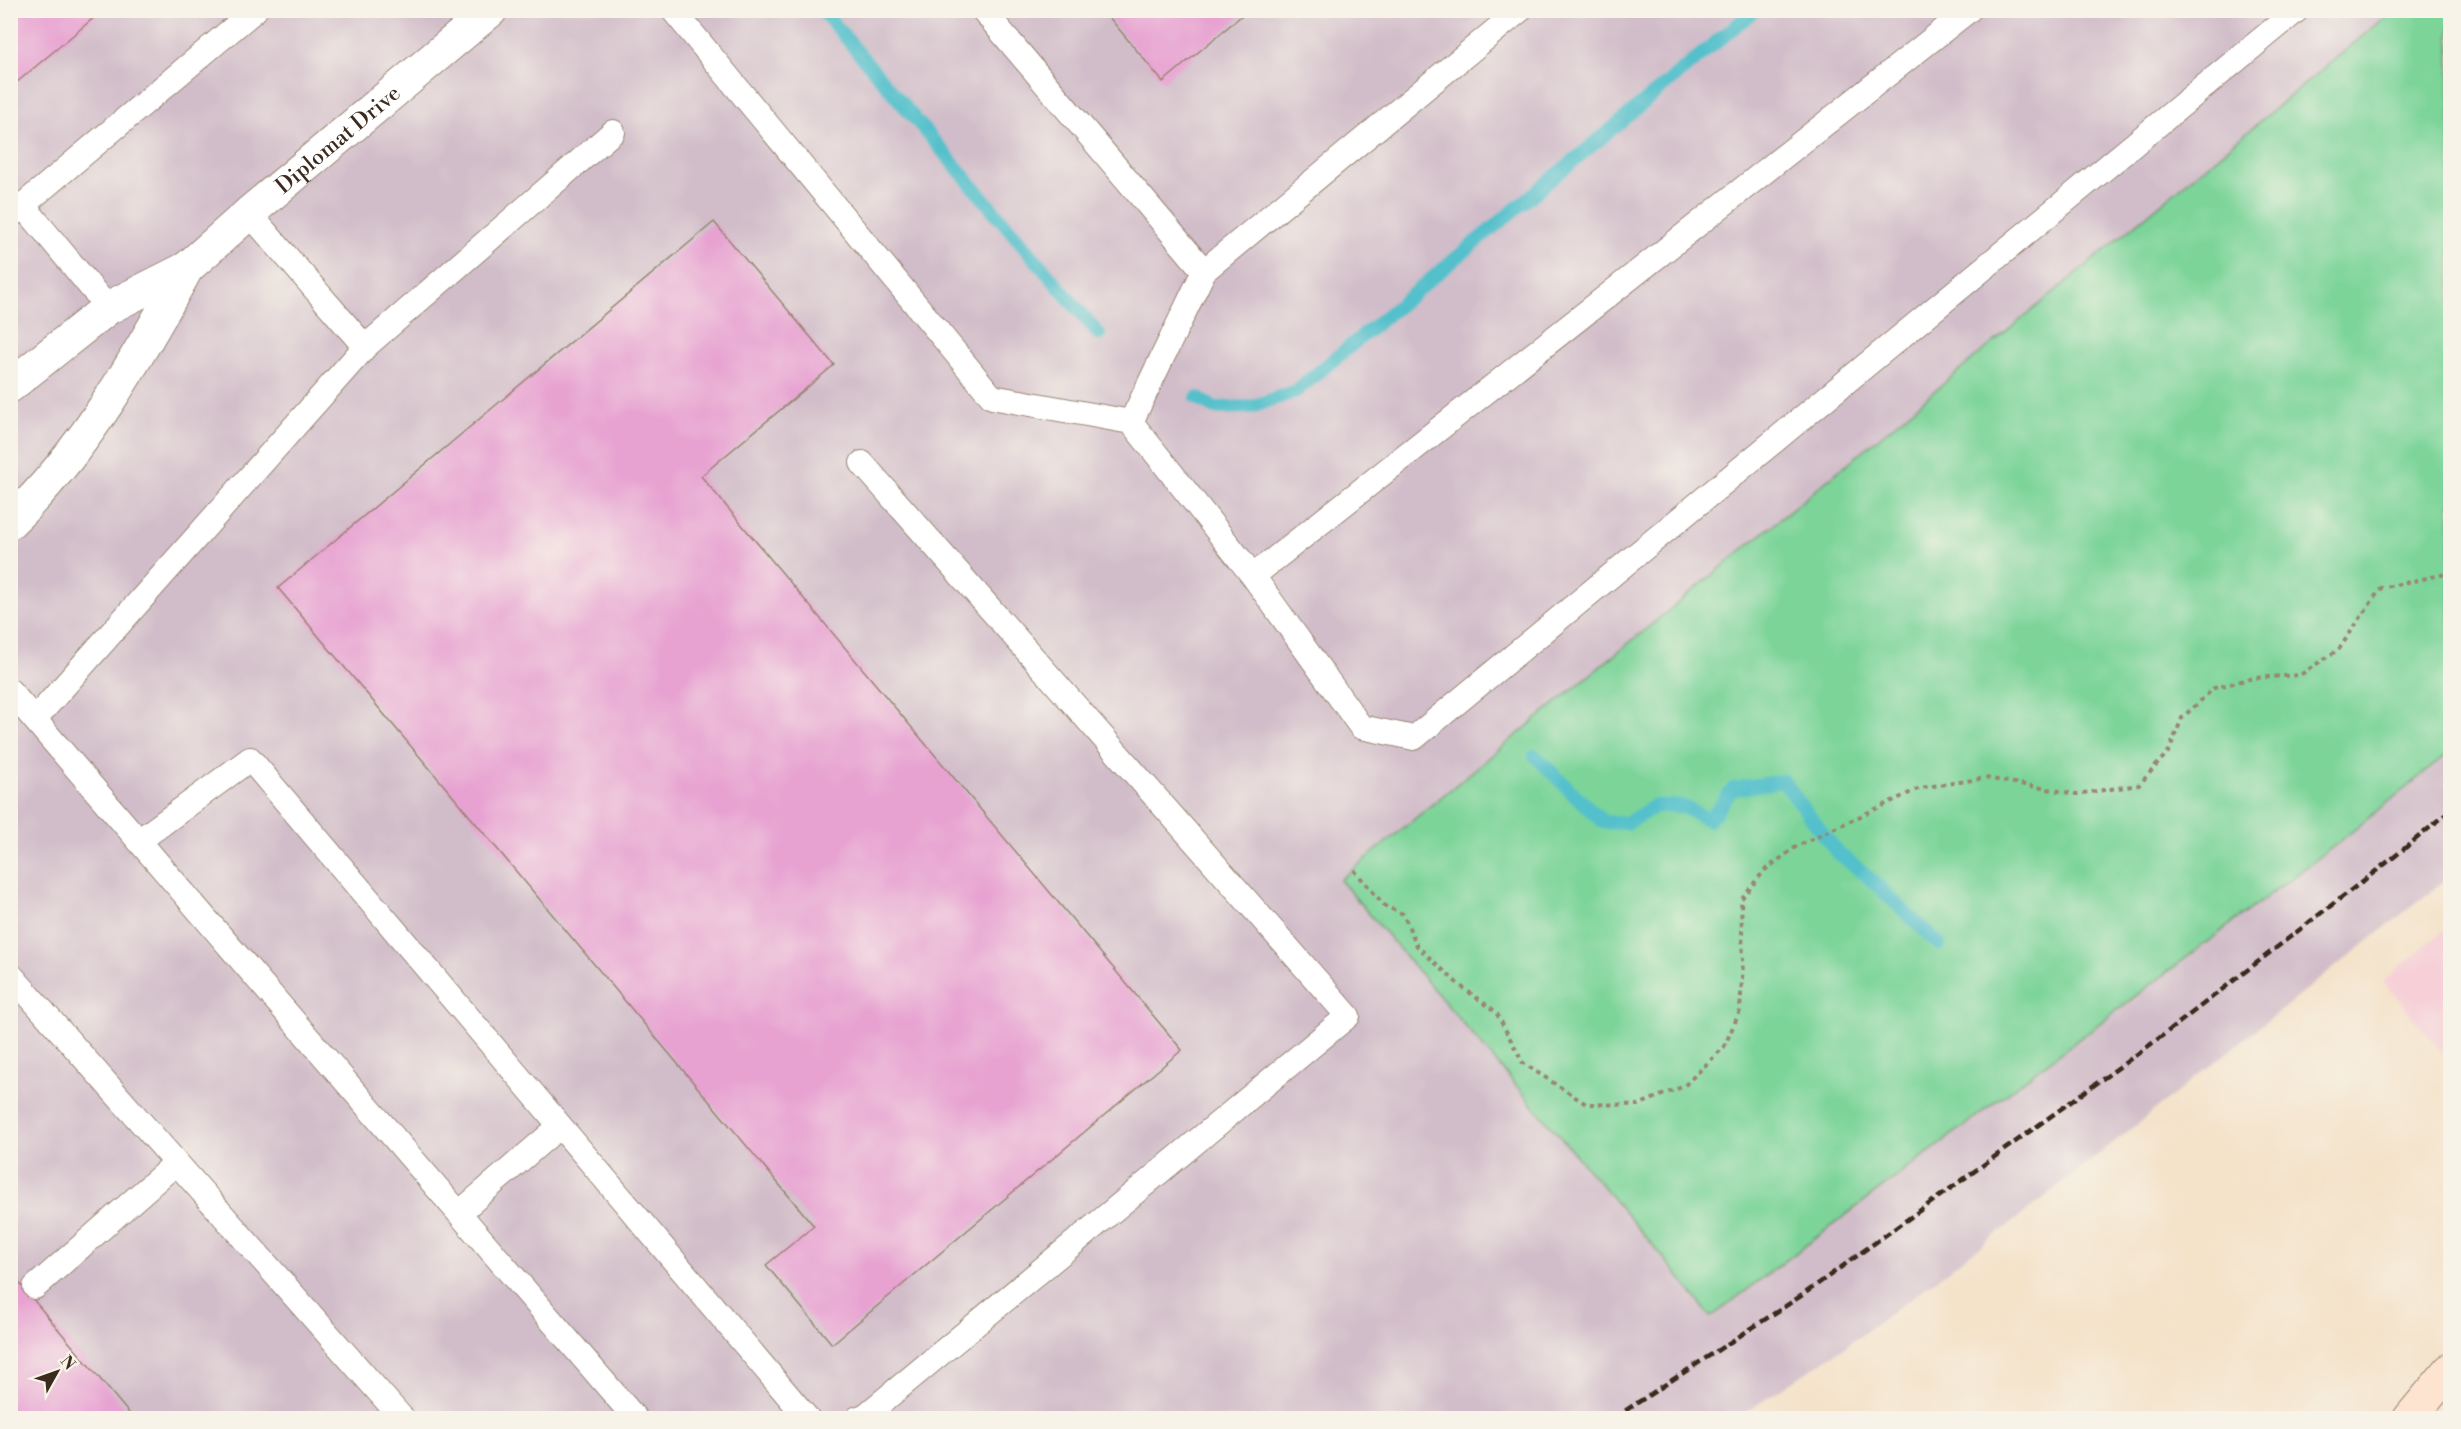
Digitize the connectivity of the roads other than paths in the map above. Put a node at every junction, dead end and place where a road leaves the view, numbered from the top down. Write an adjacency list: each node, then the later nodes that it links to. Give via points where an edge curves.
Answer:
1 (255, 10): 9 (lane)
2 (491, 10): 10 (street, Diplomat Drive)
3 (673, 10): 16 (lane, via 992,397)
4 (983, 10): 12 (lane)
5 (1520, 10): 12 (lane)
6 (1970, 10): 19 (lane)
7 (2297, 10): 19 (lane, via 1414,738 1361,727)
8 (613, 132): 14 (lane)
9 (17, 211): 13 (lane)
10 (249, 213): 11 (street, Diplomat Drive); 14 (lane)
11 (187, 268): 13 (street, Diplomat Drive); 18 (street, Diplomat Drive, via 141,351 68,458)
12 (1204, 271): 16 (lane)
13 (108, 308): 15 (street, Diplomat Drive)
14 (365, 346): 21 (lane)
15 (10, 386)
16 (1131, 422): 19 (lane)
17 (861, 463): 32 (lane, via 1348,1016)
18 (10, 522)
19 (1253, 576)
20 (10, 691): 21 (lane)
21 (35, 719): 22 (lane)
22 (140, 840): 24 (lane, via 250,759); 26 (lane)
23 (10, 974): 25 (lane)
24 (560, 1126): 26 (lane); 31 (lane)
25 (176, 1163): 27 (lane); 29 (lane)
26 (459, 1214): 30 (lane)
27 (35, 1287)
28 (2451, 1370): 33 (main road)
29 (402, 1419)
30 (635, 1419)
31 (807, 1419)
32 (858, 1419)
33 (2410, 1419)

